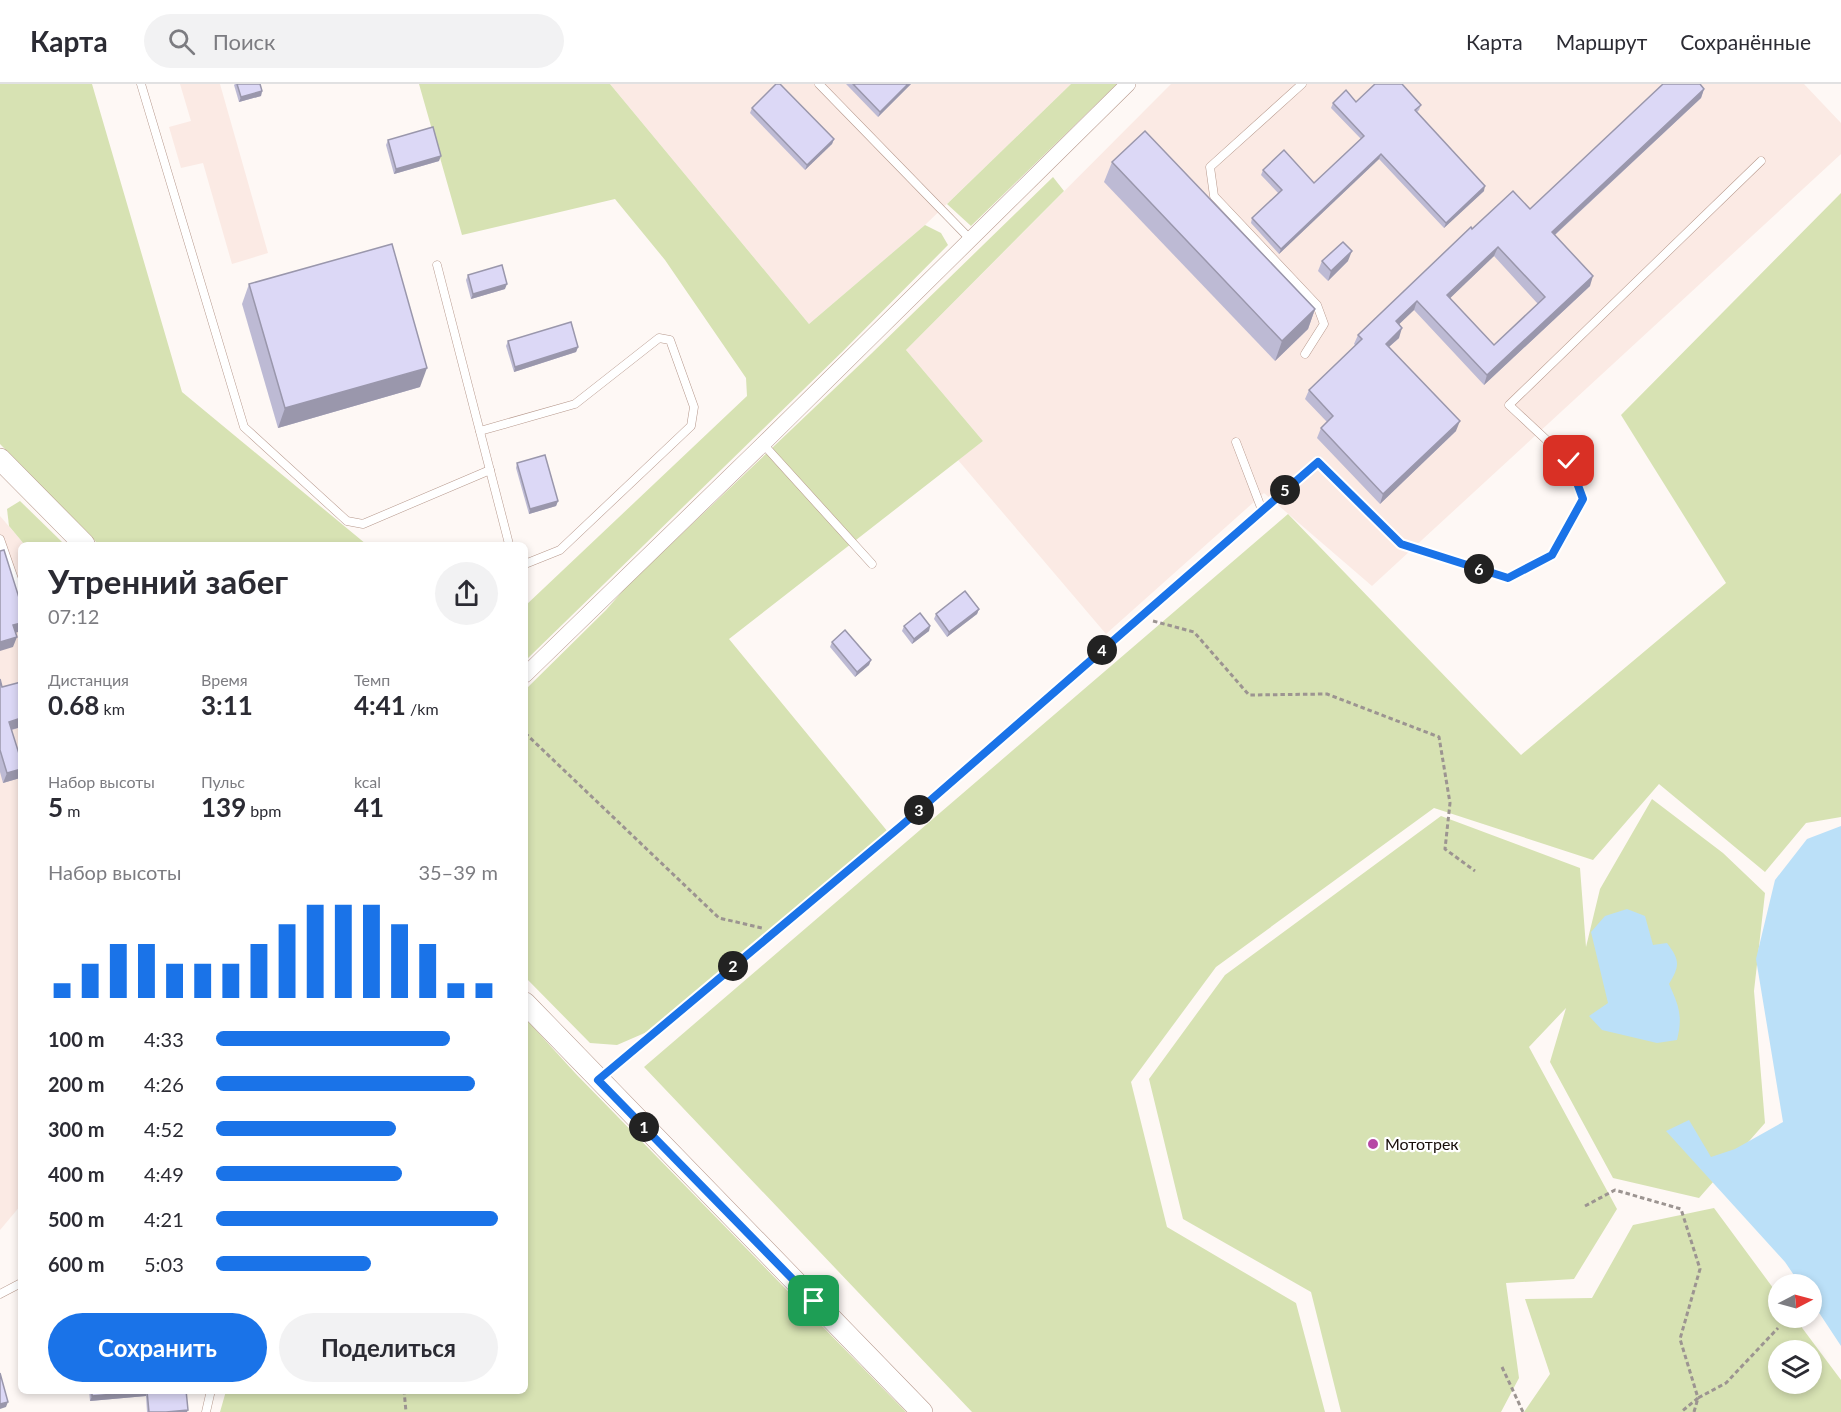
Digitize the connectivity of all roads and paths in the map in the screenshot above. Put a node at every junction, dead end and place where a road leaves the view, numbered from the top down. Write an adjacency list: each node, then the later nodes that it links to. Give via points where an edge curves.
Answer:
1 (141, 84): 13 (lane, via 244,427 347,521 355,523 363,524)
2 (819, 84): 6 (lane)
3 (1128, 84): 6 (street)
4 (1302, 84): 8 (lane, via 1210,166 1214,196 1317,305 1324,324)
5 (1761, 161): 14 (lane, via 1509,405 1569,461 1583,499 1552,555 1508,578 1401,544 1318,462)
6 (971, 240): 11 (street)
7 (437, 265): 9 (lane)
8 (1305, 354)
9 (480, 431): 13 (lane); 18 (lane, via 575,404 659,338 670,340 694,407 691,426 560,550)
10 (1236, 442): 14 (lane)
11 (763, 444): 19 (lane); 22 (street)
12 (0, 459): 16 (main road)
13 (490, 470): 17 (lane)
14 (1262, 510): 21 (lane)
15 (0, 539): 20 (lane)
16 (82, 542)
17 (508, 542)
18 (528, 563)
19 (872, 564)
20 (18, 590)
21 (1140, 617): 24 (path, via 1194,632 1249,695 1328,694 1439,737 1450,803 1445,849); 25 (lane)
22 (528, 672)
23 (528, 735): 25 (path, via 719,918)
24 (1475, 871)
25 (776, 931): 27 (lane)
26 (528, 1006): 27 (main road)
27 (598, 1080): 38 (main road)
28 (1585, 1206): 35 (path, via 1615,1190 1681,1209 1700,1269 1680,1339)
29 (18, 1285): 30 (lane)
30 (0, 1294)
31 (1778, 1328): 35 (path, via 1726,1383)
32 (1502, 1367): 39 (path)
33 (210, 1394): 36 (lane)
34 (404, 1394): 37 (path)
35 (1698, 1398): 40 (path); 41 (path)
36 (206, 1412)
37 (406, 1412)
38 (922, 1412)
39 (1523, 1412)
40 (1681, 1412)
41 (1694, 1412)

